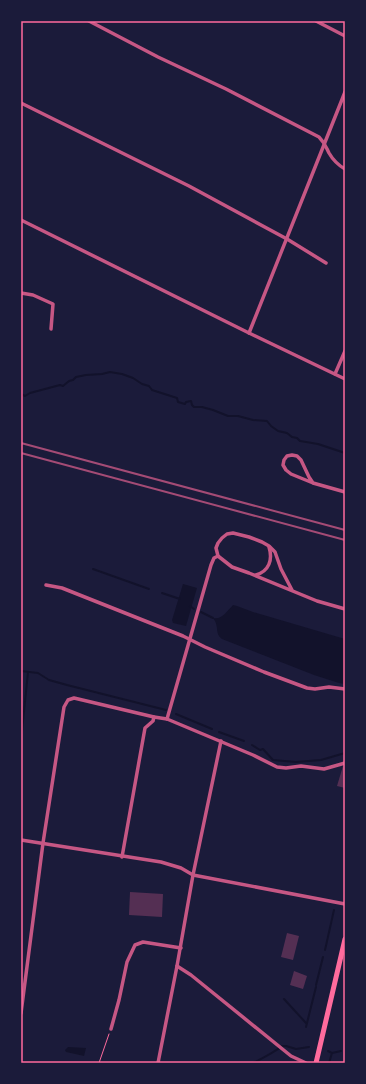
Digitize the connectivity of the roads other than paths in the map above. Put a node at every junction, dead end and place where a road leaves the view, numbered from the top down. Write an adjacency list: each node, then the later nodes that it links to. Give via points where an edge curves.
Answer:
1 (89, 21): 8 (street, via 319,137)
2 (316, 21): 3 (street)
3 (345, 36)
4 (345, 92): 6 (street)
5 (21, 103): 11 (street, via 189,186)
6 (340, 106): 7 (street); 8 (street)
7 (345, 109)
8 (324, 142): 9 (street, via 335,161); 11 (street)
9 (345, 169)
10 (21, 220): 15 (street)
11 (287, 239): 12 (street); 15 (street)
12 (326, 263)
13 (21, 292): 14 (street, via 53,304)
14 (51, 329)
15 (249, 333): 17 (street)
16 (345, 350): 17 (street)
17 (335, 374): 18 (street)
18 (345, 379)
19 (314, 483): 19 (street, via 301,460 292,454 287,456 283,465 286,470 293,476); 20 (street)
20 (345, 492)
21 (269, 546): 22 (street, via 241,535 227,534 218,543); 23 (street, via 271,560 267,569); 25 (street, via 275,552)
22 (218, 556): 23 (street, via 232,566); 27 (street, via 211,565)
23 (255, 575): 25 (street)
24 (46, 585): 27 (street, via 62,588)
25 (292, 590): 26 (street)
26 (345, 609)
27 (190, 640): 28 (street, via 307,688 329,686); 30 (street)
28 (345, 689)
29 (154, 717): 30 (street); 34 (street, via 74,698 68,700 64,707); 35 (street, via 145,728)
30 (167, 719): 31 (street)
31 (221, 741): 32 (street, via 277,767 301,766 324,769); 36 (street)
32 (345, 763)
33 (21, 840): 34 (street)
34 (43, 843): 35 (street); 41 (street)
35 (122, 857): 36 (street, via 161,862)
36 (193, 875): 37 (street); 39 (street)
37 (345, 904)
38 (345, 939): 45 (main road)
39 (181, 948): 40 (street); 42 (street, via 143,942 135,945 127,962)
40 (177, 966): 43 (street); 44 (street, via 197,979 284,1051)
41 (21, 1013)
42 (111, 1029)
43 (158, 1063)
44 (306, 1063)
45 (316, 1063)

